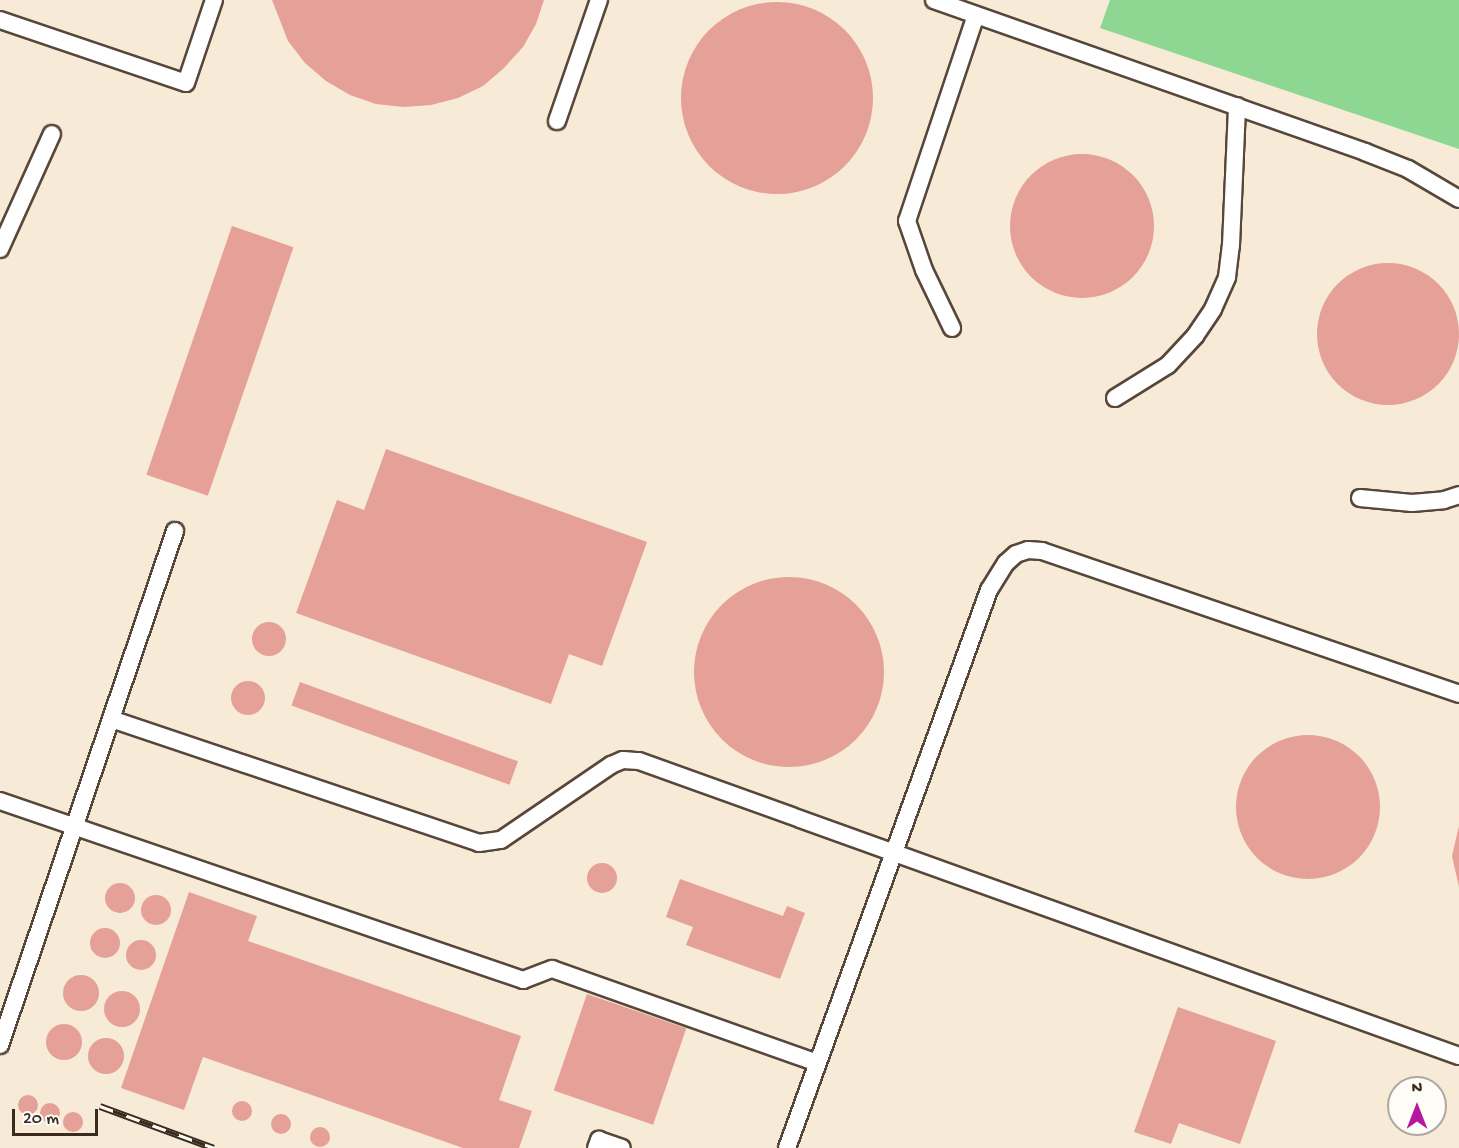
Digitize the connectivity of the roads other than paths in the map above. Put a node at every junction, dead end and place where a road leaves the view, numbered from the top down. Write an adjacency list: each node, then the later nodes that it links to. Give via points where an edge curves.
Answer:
1 (214, 0): 5 (lane, via 186,83)
2 (599, 0): 7 (lane)
3 (934, 0): 4 (lane)
4 (976, 15): 6 (lane); 11 (lane, via 907,222 924,270)
5 (0, 21)
6 (1237, 106): 9 (lane, via 1408,169); 12 (lane, via 1227,277 1195,336 1168,365)
7 (557, 122)
8 (52, 134): 10 (lane)
9 (1459, 199)
10 (0, 249)
11 (952, 328)
12 (1115, 398)
13 (1459, 495): 14 (lane, via 1412,503)
14 (1360, 498)
15 (175, 531): 17 (lane)
16 (1459, 694): 20 (lane, via 1042,551 1028,550 1006,563 989,590)
17 (111, 719): 19 (lane); 20 (lane, via 479,843 501,840 623,760 639,761)
18 (0, 801): 19 (lane)
19 (74, 827): 21 (lane); 23 (lane, via 523,980 552,969)
20 (894, 853): 22 (lane); 23 (lane)
21 (0, 1045)
22 (1459, 1056)
23 (817, 1063): 26 (lane)
24 (596, 1148): 25 (lane, via 599,1140)
25 (622, 1148)
26 (787, 1148)

